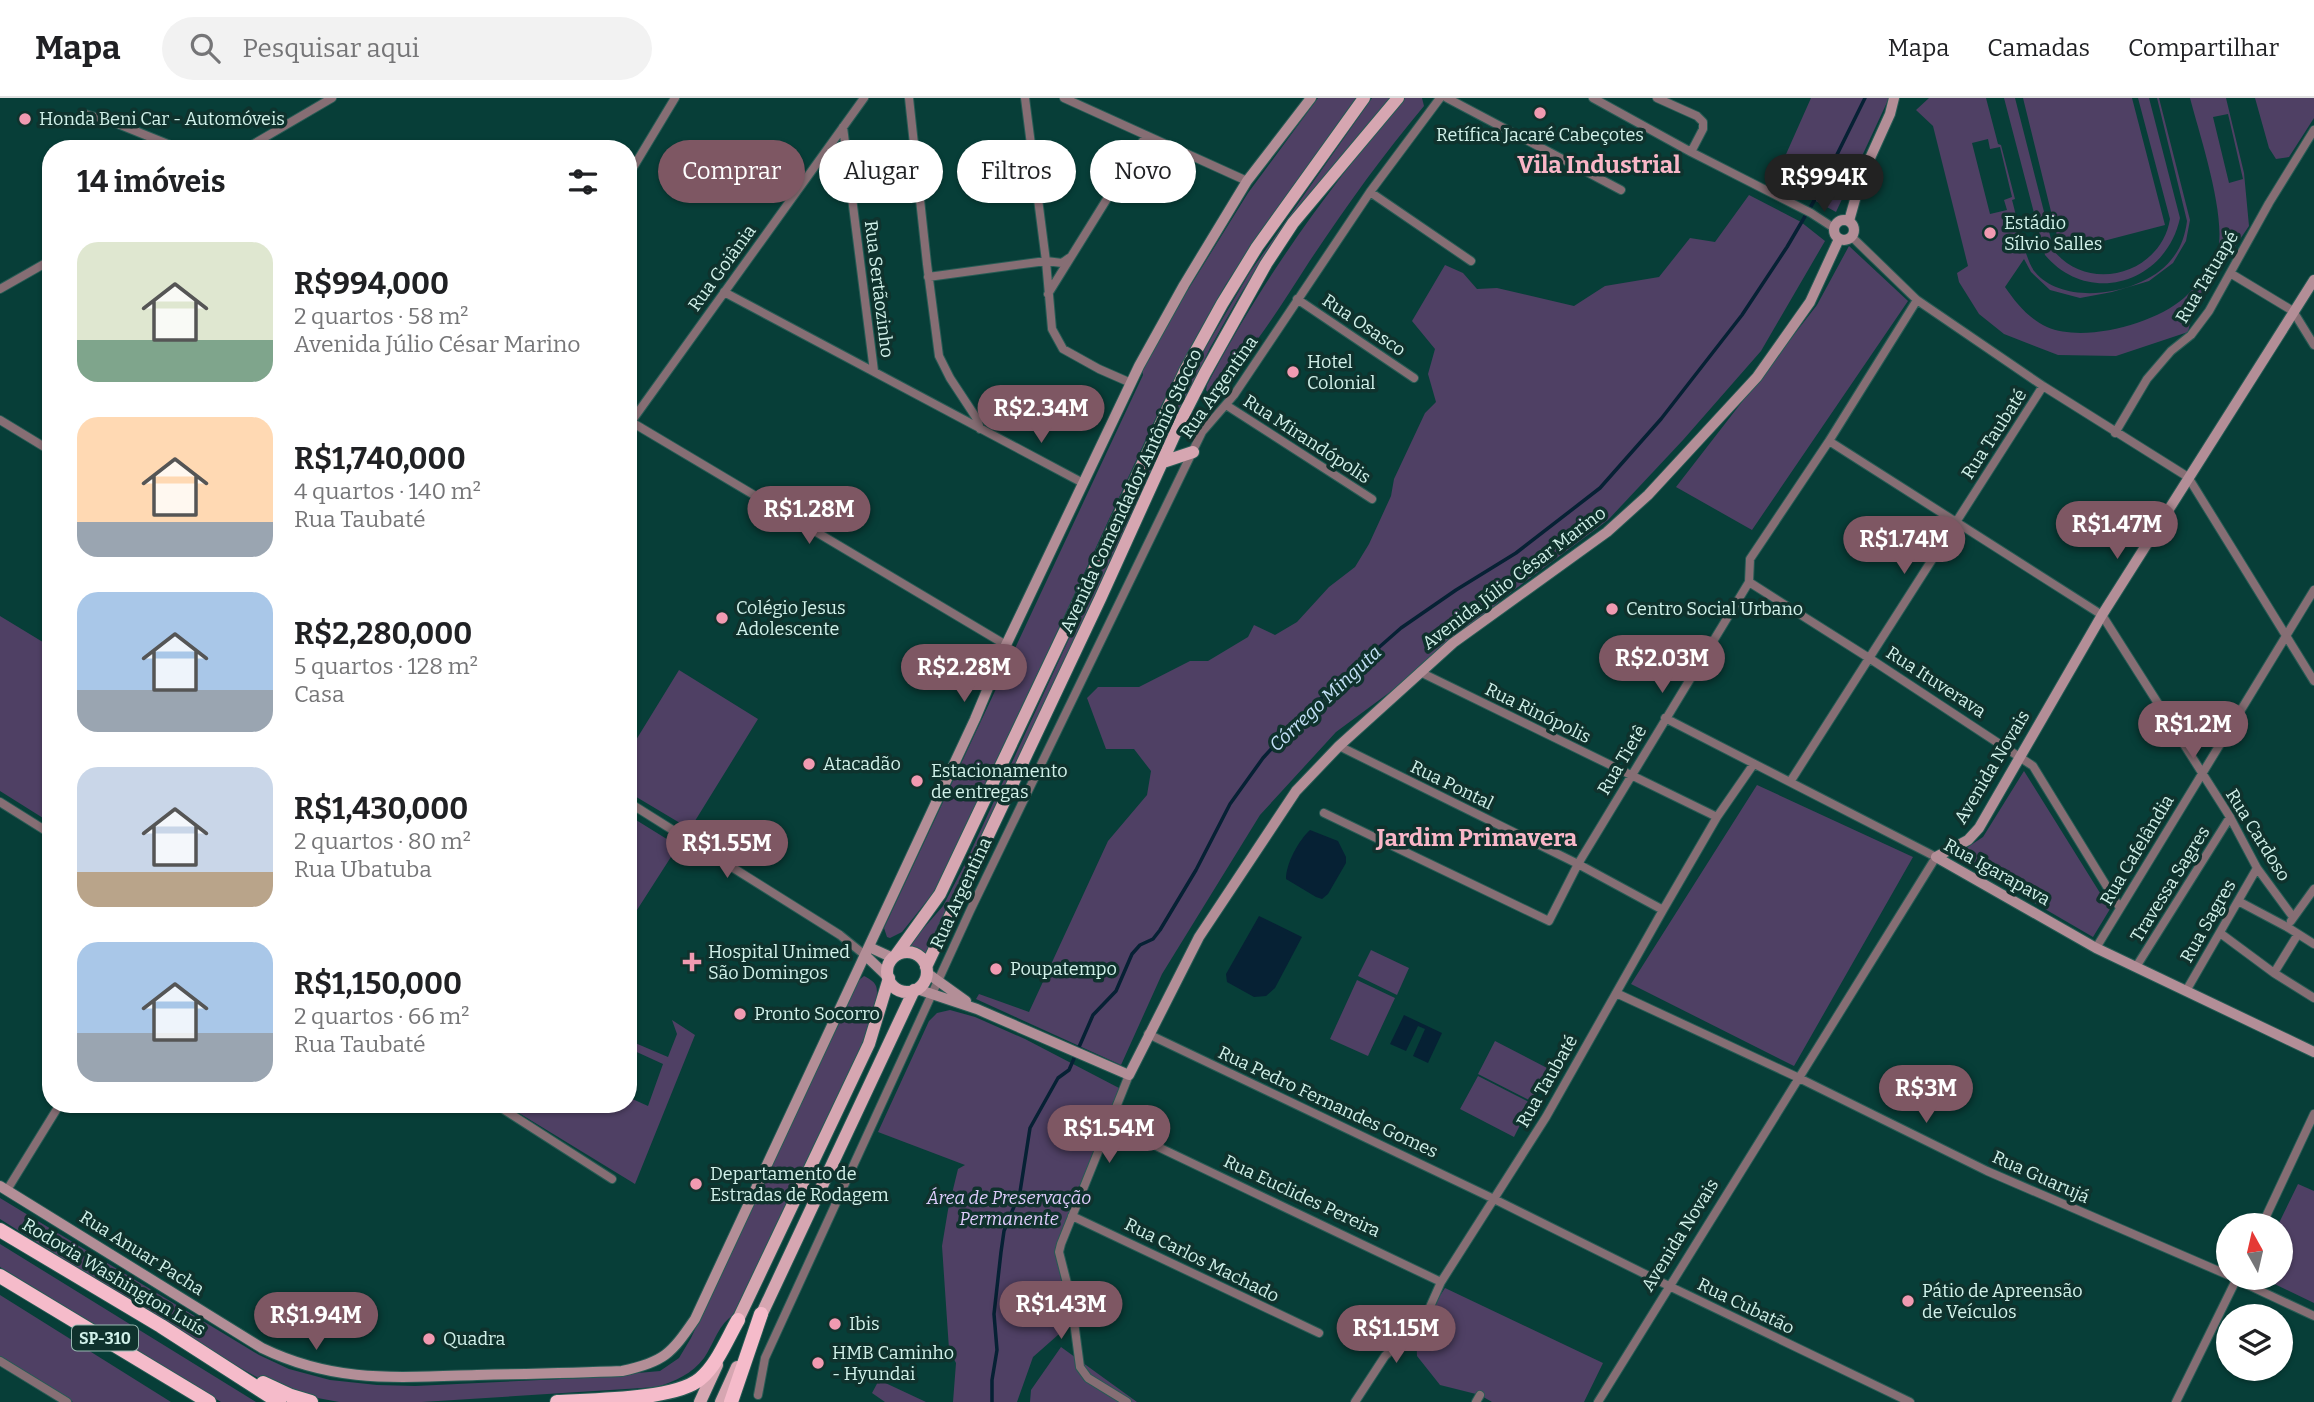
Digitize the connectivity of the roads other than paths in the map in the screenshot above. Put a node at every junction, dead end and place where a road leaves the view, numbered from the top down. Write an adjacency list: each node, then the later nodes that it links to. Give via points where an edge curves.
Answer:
1 (332, 98): 20 (street)
2 (675, 98): 22 (street)
3 (864, 98): 16 (street, Rua Goiânia)
4 (909, 98): 35 (street)
5 (1025, 98): 31 (street)
6 (1064, 98): 18 (street)
7 (1311, 98): 23 (street)
8 (1364, 98): 97 (main road, Avenida Comendador Antônio Stocco, via 1272,225 1222,304 1185,372 940,894)
9 (1398, 98): 57 (main road, Avenida Comendador Antônio Stocco, via 1293,223 1266,264 1188,405)
10 (1440, 98): 25 (street, Rua Argentina)
11 (1447, 98): 24 (street)
12 (1593, 98): 21 (street)
13 (1657, 98): 21 (street, via 1703,122)
14 (1894, 98): 26 (street, via 1861,178)
15 (82, 113): 19 (street)
16 (843, 127): 38 (street, Rua Goiânia); 44 (street, Rua Sertãozinho)
17 (2314, 130): 34 (street, Rua Tatuapé)
18 (1146, 136): 23 (street); 30 (street)
19 (158, 140)
20 (260, 140)
21 (1691, 152): 27 (street)
22 (637, 161)
23 (1247, 181): 46 (street)
24 (1621, 190)
25 (1370, 192): 32 (street); 40 (street, Rua Argentina)
26 (1849, 221): 27 (street, via 1840,221); 28 (street, via 1854,228)
27 (1834, 228): 29 (street)
28 (1852, 237): 29 (street); 41 (street)
29 (1839, 239): 68 (street, Avenida Júlio César Marino, via 1810,302 1757,377 1648,495 1607,532)
30 (1071, 256): 31 (street, via 1062,263); 39 (street)
31 (1046, 261): 35 (street); 39 (street)
32 (1471, 261)
33 (42, 265): 37 (street)
34 (2230, 273): 42 (street); 53 (street, Rua Tatuapé, via 2191,335 2147,379)
35 (928, 277): 52 (street, via 939,356)
36 (2314, 280): 42 (street, Avenida Novais)
37 (0, 289)
38 (724, 292): 44 (street); 49 (street, Rua Goiânia)
39 (1048, 295): 46 (street, via 1052,329 1063,349)
40 (1297, 299): 45 (street, Rua Osasco); 48 (street, Rua Argentina)
41 (1917, 300): 47 (street); 54 (street, Rua Tietê)
42 (2293, 311): 43 (street); 58 (street, Avenida Novais)
43 (2314, 345)
44 (874, 371): 52 (street)
45 (1414, 378)
46 (1131, 383): 59 (street)
47 (2043, 386): 53 (street); 61 (street, Rua Taubaté)
48 (1226, 405): 56 (street, Rua Argentina, via 1202,432); 60 (street, Rua Mirandópolis)
49 (637, 410)
50 (0, 420): 55 (street)
51 (637, 426): 66 (street)
52 (980, 429): 59 (street)
53 (2115, 433): 58 (street)
54 (1829, 441): 61 (street, Rua Cardoso); 62 (street, Rua Tietê, via 1750,559)
55 (42, 446)
56 (1193, 452): 57 (main road); 102 (street, Rua Argentina)
57 (1163, 462): 99 (main road, Avenida Comendador Antônio Stocco)
58 (2188, 477): 64 (street, Avenida Novais); 65 (street)
59 (1083, 483): 66 (street)
60 (1372, 499)
61 (1956, 523): 64 (street, Rua Cardoso); 67 (street, Rua Taubaté)
62 (1749, 582): 67 (street, Rua Ituverava); 70 (street, Rua Tietê)
63 (2314, 590): 65 (street, Rua Cafelândia)
64 (2102, 615): 72 (street, Avenida Novais); 74 (street, Rua Cardoso)
65 (2285, 634): 69 (street); 74 (street, Rua Cafelândia)
66 (1006, 645): 96 (street)
67 (1869, 658): 72 (street, Rua Ituverava); 76 (street, Rua Taubaté)
68 (1420, 672): 71 (street, Avenida Júlio César Marino); 75 (street, Rua Rinópolis)
69 (2314, 681)
70 (1665, 718): 73 (street, Rua Igarapava); 75 (street, Rua Tietê)
71 (1339, 746): 84 (street, Rua Pontal); 109 (street, Avenida Júlio César Marino, via 1275,821 1199,937)
72 (2021, 756): 83 (street, Avenida Novais, via 1979,828 1968,840); 88 (street, Rua Ituverava, via 2033,766)
73 (1753, 765): 76 (street, Rua Igarapava); 80 (street, Rua Taubaté)
74 (2202, 774): 81 (street, Rua Cardoso); 88 (street, Rua Cafelândia)
75 (1631, 776): 80 (street, Rua Rinópolis); 84 (street, Rua Tietê)
76 (1790, 782): 83 (street, Rua Igarapava)
77 (0, 802): 82 (street)
78 (637, 808): 96 (street)
79 (1324, 813): 84 (street, Rua Tietê, via 1549,921)
80 (1717, 817): 89 (street, Rua Taubaté)
81 (2230, 817): 85 (street, Rua Cardoso); 98 (street, Travessa Sagres)
82 (42, 828)
83 (1936, 857): 95 (street, Rua Igarapava); 112 (street, Avenida Novais)
84 (1578, 864): 89 (street, Rua Pontal)
85 (2257, 868): 87 (street, Rua Sagres); 90 (street, Rua Cardoso)
86 (2314, 889): 90 (street)
87 (2238, 901): 91 (street); 92 (street, Rua Sagres)
88 (2120, 908): 95 (street, Rua Cafelândia)
89 (1663, 910): 105 (street, Rua Taubaté)
90 (2293, 917): 91 (street)
91 (2287, 927): 93 (street)
92 (2220, 933): 100 (street); 104 (street, Rua Sagres)
93 (2298, 934): 94 (street); 100 (street)
94 (2314, 944)
95 (2096, 948): 98 (street, Rua Igarapava)
96 (867, 952): 97 (street); 101 (street); 118 (street, Rua Anuar Pacha, via 695,1319 676,1348 646,1365 622,1371 372,1377 330,1372 265,1349)
97 (895, 957): 99 (main road, via 912,953); 101 (main road, via 888,967)
98 (2136, 967): 104 (street, Rua Igarapava)
99 (927, 970): 102 (street); 103 (main road)
100 (2274, 974): 107 (street)
101 (889, 978): 103 (main road, via 901,990); 131 (main road, via 869,1044)
102 (937, 982): 106 (street, Rua Argentina); 108 (street)
103 (916, 989): 106 (street); 129 (main road)
104 (2186, 991): 110 (street, Rua Igarapava)
105 (1616, 993): 112 (street, Rua Guarujá); 119 (street, Rua Taubaté)
106 (932, 995): 108 (street); 136 (street, Rua Argentina, via 765,1358)
107 (2314, 998)
108 (977, 1009): 111 (street)
109 (1148, 1034): 111 (street, Avenida Júlio César Marino); 119 (street, Rua Pedro Fernandes Gomes)
110 (2314, 1052)
111 (1129, 1075): 116 (street, Avenida Júlio César Marino)
112 (1799, 1078): 123 (street, Rua Guarujá, via 1987,1171); 126 (street, Avenida Novais)
113 (54, 1113): 118 (street)
114 (509, 1113): 117 (street)
115 (2314, 1114): 120 (street)
116 (1110, 1124): 121 (street, Avenida Júlio César Marino); 125 (street, Rua Euclides Pereira)
117 (612, 1179)
118 (4, 1188)
119 (1494, 1199): 125 (street, Rua Taubaté); 126 (street, Rua Cubatão)
120 (2268, 1213)
121 (1072, 1216): 133 (street, Rua Carlos Machado); 146 (street, Avenida Júlio César Marino, via 1059,1252 1080,1367 1088,1378)
122 (0, 1229): 132 (highway, Rodovia Washington Luís / SP-310)
123 (2216, 1270)
124 (0, 1276): 134 (highway, SP-310)
125 (1441, 1282): 147 (street, Rua Taubaté, via 1425,1318 1385,1356)
126 (1669, 1286): 148 (street, Avenida Novais); 149 (street, Rua Cubatão)
127 (2227, 1290): 150 (street)
128 (2260, 1290): 130 (street, Rua Guarujá)
129 (761, 1314): 144 (main road); 145 (highway)
130 (2314, 1316)
131 (738, 1320): 142 (highway, via 712,1365 685,1388); 143 (main road)
132 (161, 1326): 140 (highway, Rodovia Washington Luís / SP-310); 141 (highway, via 269,1386)
133 (1319, 1334)
134 (108, 1339): 138 (highway); 139 (highway, SP-310)
135 (0, 1361): 137 (street)
136 (758, 1395)
137 (67, 1402)
138 (196, 1402)
139 (209, 1402)
140 (279, 1402)
141 (311, 1402)
142 (557, 1402)
143 (700, 1402)
144 (721, 1402)
145 (731, 1402)
146 (1127, 1402)
147 (1355, 1402)
148 (1598, 1402)
149 (1910, 1402)
150 (2176, 1402)

